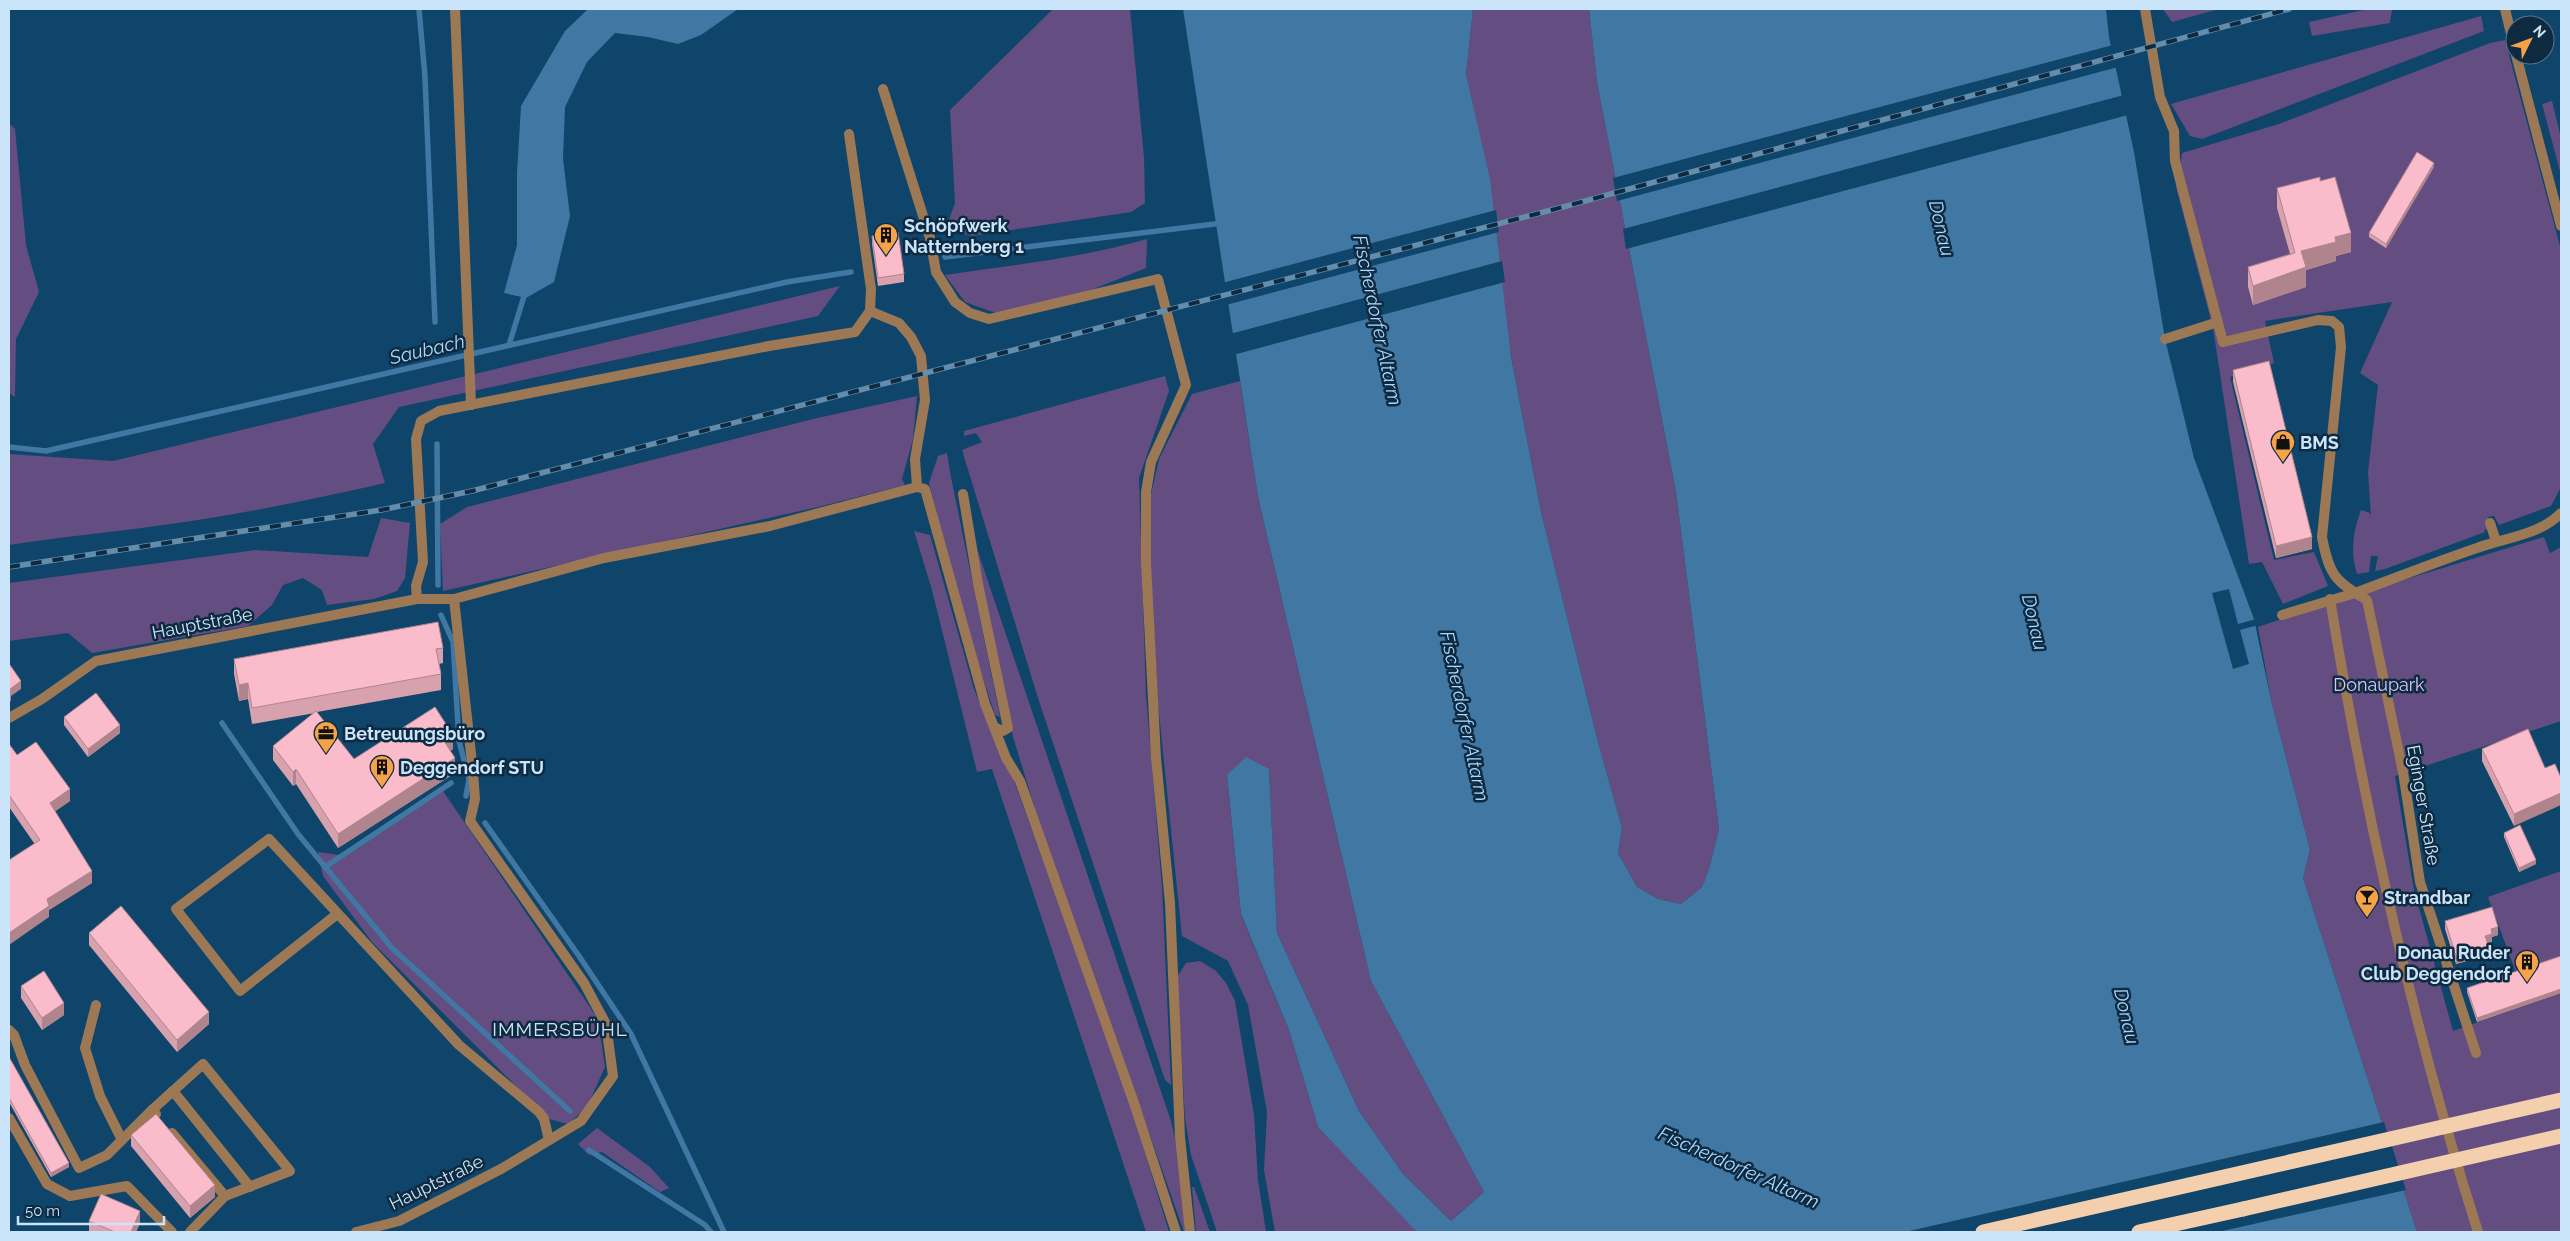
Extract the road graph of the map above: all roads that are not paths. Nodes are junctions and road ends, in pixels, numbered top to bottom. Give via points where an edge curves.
1 (455, 9) edge
2 (2145, 9) edge
3 (2519, 65) edge
4 (884, 89) dead end
5 (849, 134) dead end
6 (2561, 226) edge
7 (870, 311) junction
8 (2218, 322) junction
9 (2165, 338) dead end
10 (471, 405) junction
11 (916, 487) junction
12 (963, 494) dead end
13 (2561, 513) edge
14 (2490, 523) dead end
15 (2496, 541) junction
16 (2354, 593) junction
17 (417, 599) junction
18 (454, 599) junction
19 (2330, 599) junction
20 (2282, 615) dead end
21 (9, 718) edge
22 (994, 728) junction
23 (336, 915) junction
24 (96, 1005) dead end
25 (9, 1030) edge
26 (2476, 1053) dead end
27 (173, 1091) junction
28 (2561, 1100) edge
29 (152, 1110) junction
30 (9, 1118) edge
31 (2561, 1136) edge
32 (122, 1140) junction
33 (549, 1140) junction
34 (250, 1187) junction
35 (226, 1196) junction
36 (172, 1232) edge
37 (190, 1232) edge
38 (356, 1232) edge
39 (1176, 1232) edge
40 (1190, 1232) edge
41 (1982, 1232) edge
42 (2139, 1232) edge
43 (2478, 1232) edge

1 - 10 street
2 - 8 street via 2160,97 2174,130 2175,161
3 - 6 street
4 - 40 street via 930,238 936,272 955,302 970,313 989,319 1158,280 1186,385 1151,462 1146,492 1146,563 1156,758 1170,903 1180,1137
5 - 7 street via 871,288
7 - 10 street via 855,332
7 - 11 street via 899,323 921,356 925,400 915,459
8 - 9 street
8 - 16 street, Eginger Straße via 2223,342 2318,320 2332,321 2339,327 2341,347 2322,537 2335,579
10 - 17 street via 439,411 422,422 416,439 422,562 416,586
11 - 18 street, Hauptstraße via 770,526 604,558
11 - 22 street via 925,489
12 - 22 street via 1008,728 1003,731
13 - 15 street via 2548,524
14 - 15 street
15 - 16 street
16 - 19 street
16 - 26 street, Eginger Straße via 2367,600 2403,772 2420,882
17 - 18 street, Hauptstraße
17 - 21 street, Hauptstraße via 96,661
18 - 33 street, Hauptstraße via 475,799 470,821 584,982 606,1024 613,1076 581,1121
19 - 20 street
19 - 43 street via 2348,716 2386,897
22 - 39 street via 1020,781
23 - 23 street via 269,839 176,909 240,991
23 - 33 street via 459,1045 539,1112
24 - 32 street via 85,1048 100,1096
25 - 32 street via 79,1168 107,1155
27 - 29 street
27 - 34 street
27 - 34 street via 203,1064 290,1171
28 - 41 highway, bridge
29 - 32 street
29 - 35 street
30 - 36 street via 47,1184 70,1196 127,1186
31 - 42 highway, bridge
33 - 38 street, Hauptstraße via 501,1169 399,1221
34 - 35 street
35 - 37 street

